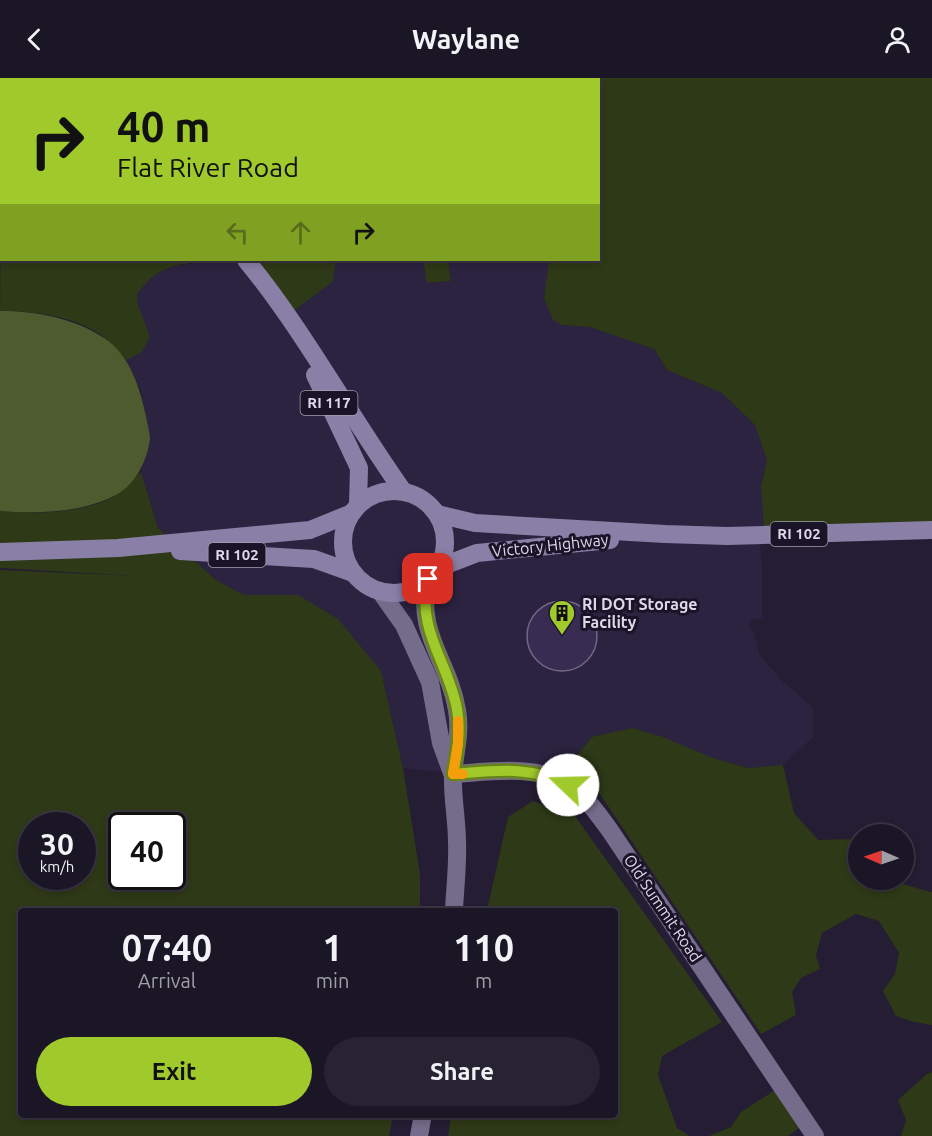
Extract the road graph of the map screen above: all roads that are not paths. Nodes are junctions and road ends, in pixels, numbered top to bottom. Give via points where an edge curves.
1 (247, 261) edge
2 (283, 306) junction
3 (403, 491) junction
4 (355, 509) junction
5 (437, 514) junction
6 (932, 530) edge
7 (665, 534) junction
8 (118, 548) junction
9 (0, 552) edge
10 (353, 573) junction
11 (433, 573) junction
12 (380, 591) junction
13 (453, 774) junction
14 (454, 908) edge
15 (422, 1118) edge
16 (419, 1136) edge
17 (815, 1136) edge

1 - 2 main road, RI 117
2 - 3 main road
2 - 4 main road, RI 117 via 359,468
3 - 4 main road via 379,492
3 - 5 main road via 422,499
4 - 8 main road, RI 102 via 310,530
4 - 10 main road via 345,527 343,543
5 - 7 main road, Victory Highway / RI 102 via 475,523
5 - 11 main road via 444,532 444,550
6 - 7 main road, Victory Highway / RI 102
7 - 11 main road, Victory Highway / RI 102 via 477,553
8 - 9 main road, RI 102
8 - 10 main road, RI 102 via 314,559
10 - 12 main road
11 - 12 main road via 414,589
11 - 13 main road via 424,596 425,614 457,710 458,743
12 - 13 main road via 404,626 430,682 441,743
13 - 14 main road via 458,843
13 - 17 main road, Old Summit Road via 535,773 559,780 579,793 611,832
15 - 16 main road

